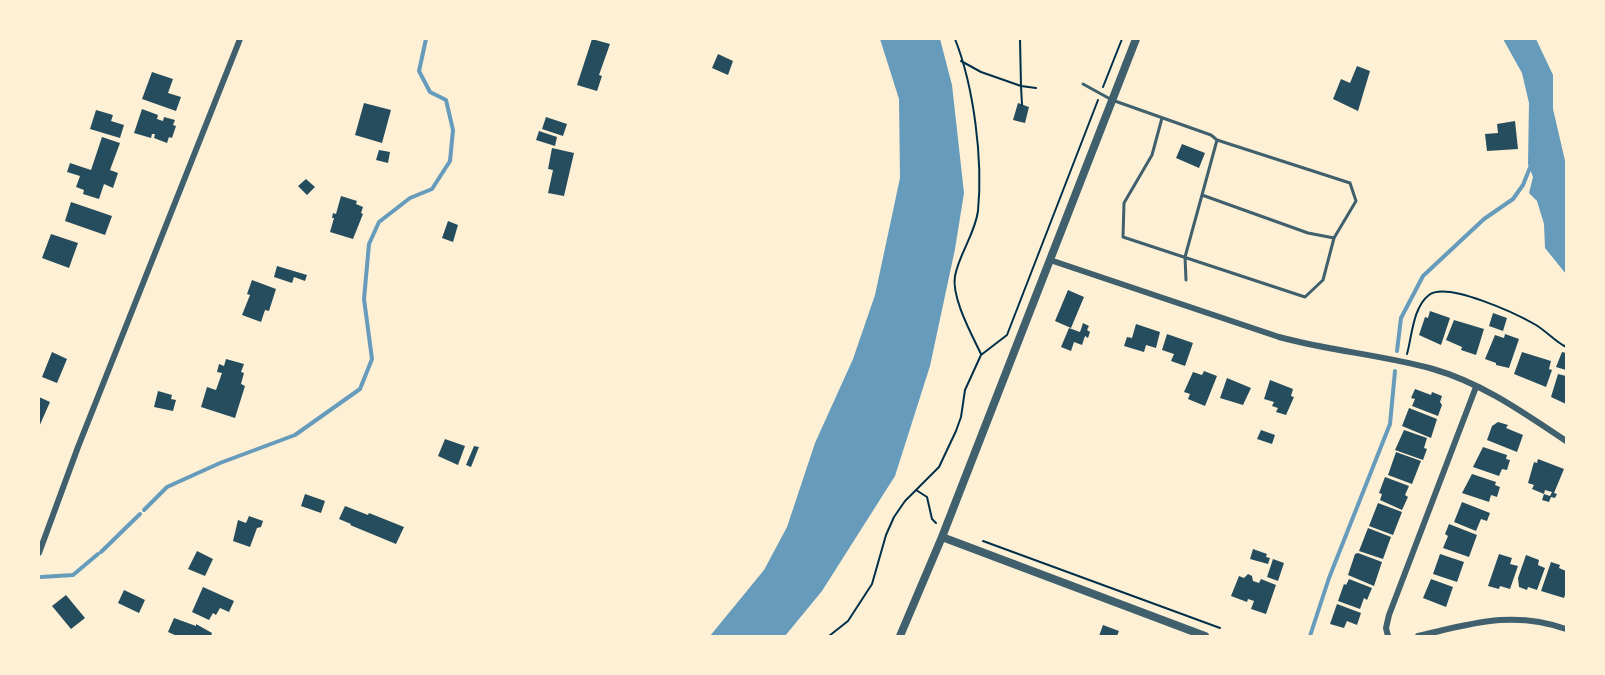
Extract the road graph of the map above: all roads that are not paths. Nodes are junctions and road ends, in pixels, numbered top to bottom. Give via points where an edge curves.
1 (240, 39) edge
2 (1136, 39) edge
3 (1083, 84) dead end
4 (1112, 100) junction
5 (1162, 118) junction
6 (1217, 140) junction
7 (1202, 195) junction
8 (1334, 238) junction
9 (1185, 257) junction
10 (1050, 260) junction
11 (1186, 280) dead end
12 (1476, 387) junction
13 (1566, 441) edge
14 (942, 537) junction
15 (39, 553) edge
16 (1566, 629) edge
17 (900, 636) edge
18 (1205, 636) edge
19 (1388, 636) edge
20 (1418, 636) edge

1 - 15 street
2 - 4 street
3 - 4 lane
4 - 5 lane
4 - 10 street
5 - 6 lane
5 - 9 lane via 1152,155 1124,203 1123,237
6 - 7 lane
6 - 8 lane via 1350,183 1356,201
7 - 8 lane via 1308,233
7 - 9 lane
8 - 9 lane via 1323,280 1305,297
9 - 11 lane
10 - 12 street via 1280,337 1434,369
10 - 14 street
12 - 13 street via 1512,405
12 - 19 street via 1389,615
14 - 17 street
14 - 18 street
16 - 20 street via 1546,622 1510,618

